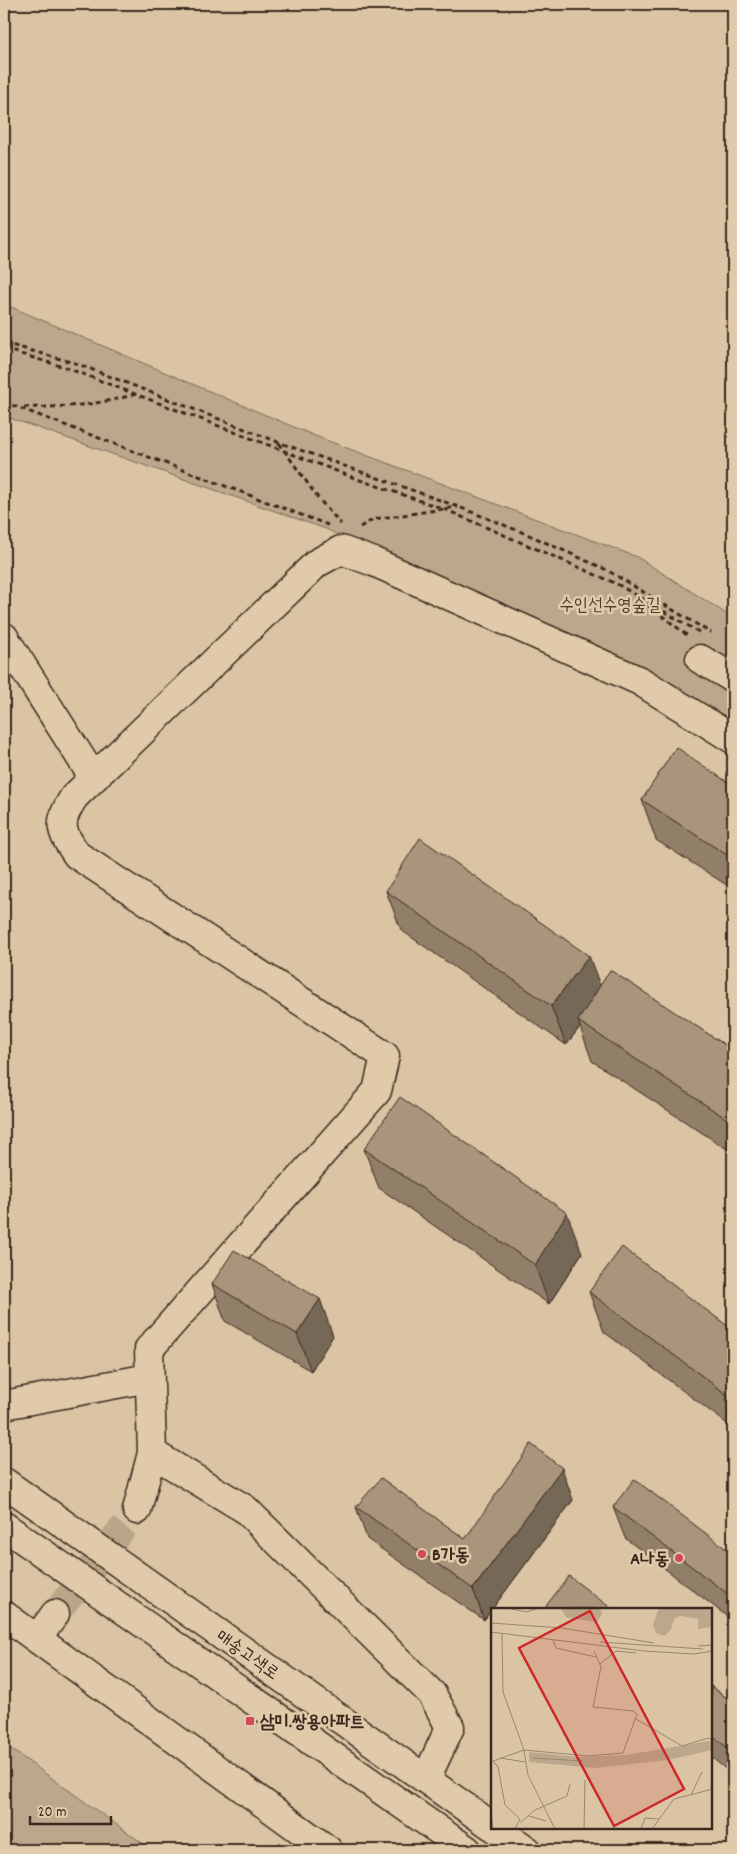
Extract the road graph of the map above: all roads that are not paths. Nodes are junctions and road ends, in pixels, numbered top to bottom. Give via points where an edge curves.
1 (4, 637) edge
2 (704, 648) road end
3 (733, 678) edge
4 (733, 739) edge
5 (93, 777) junction
6 (149, 1378) junction
7 (4, 1404) edge
8 (152, 1453) junction
9 (4, 1482) edge
10 (137, 1510) tunnel mouth
11 (4, 1526) edge
12 (55, 1614) tunnel mouth
13 (4, 1615) edge
14 (37, 1639) junction
15 (426, 1779) junction
16 (491, 1825) edge
17 (496, 1829) edge
18 (328, 1850) edge
19 (467, 1850) edge
20 (527, 1850) edge

1 - 5 street
2 - 3 street
4 - 5 street via 640,681 382,566 345,542 317,563
5 - 6 street via 64,813 62,834 77,855 385,1056 376,1091 149,1349
6 - 7 street
6 - 8 street
8 - 10 street
8 - 15 street via 245,1509 432,1694 450,1727
9 - 15 street, 매송고색로
11 - 19 street, 매송고색로
12 - 14 street
13 - 14 street
14 - 18 street
15 - 16 street, 매송고색로
17 - 20 street

